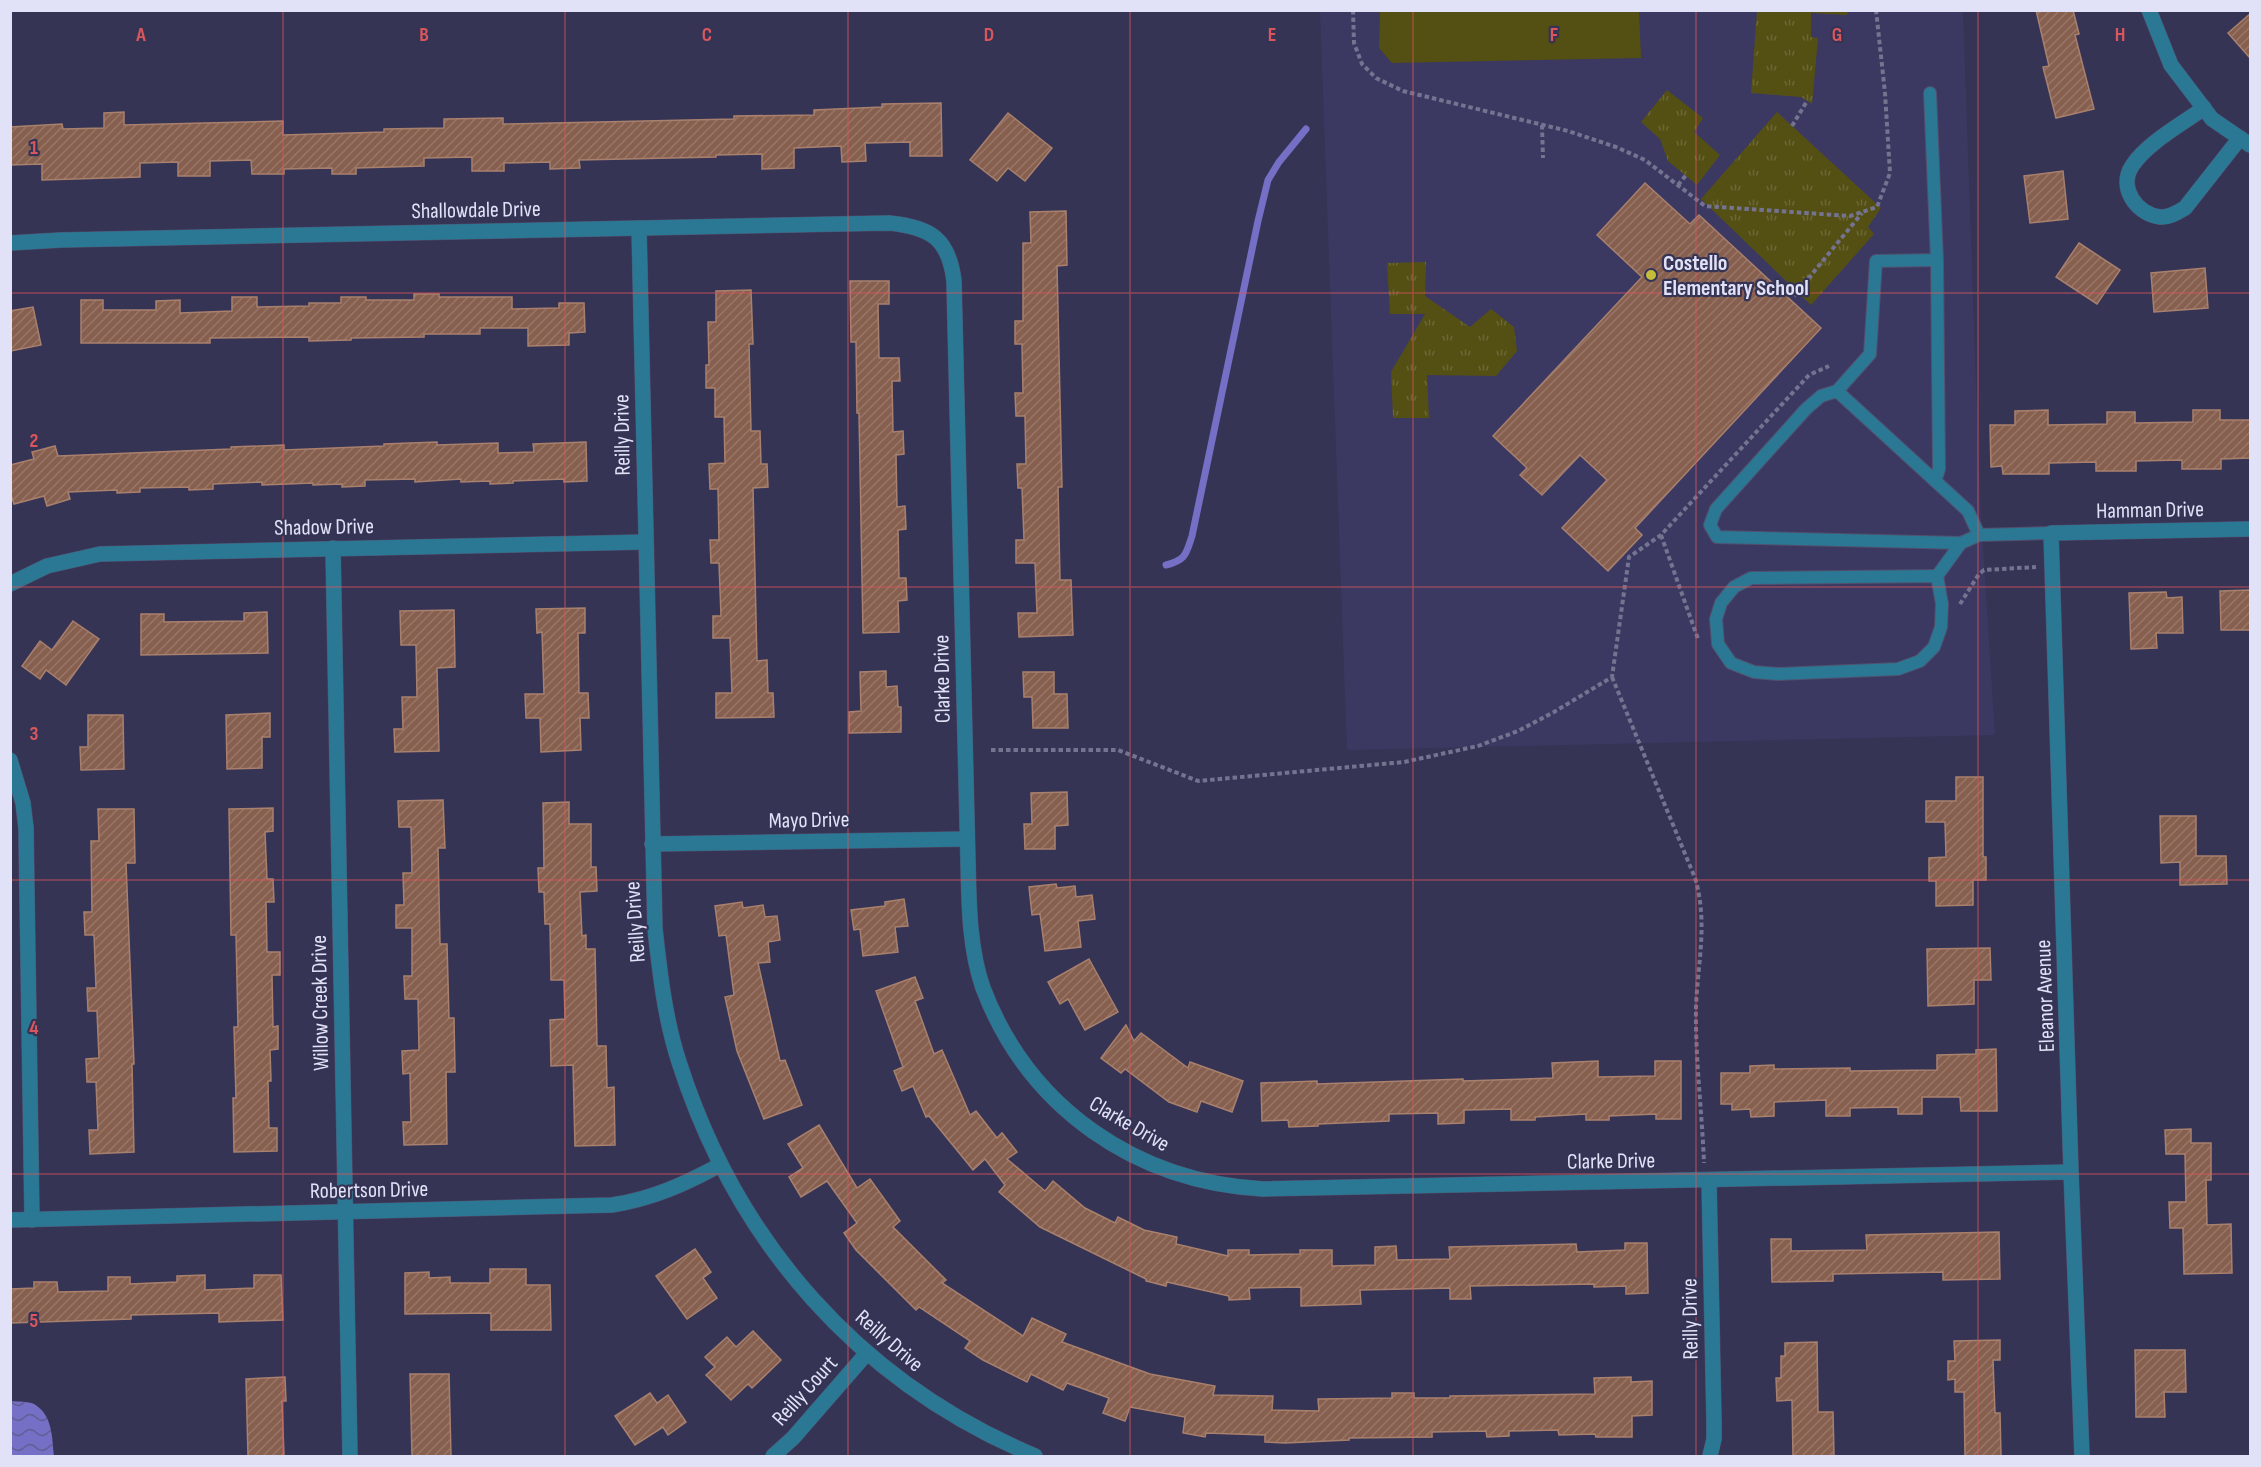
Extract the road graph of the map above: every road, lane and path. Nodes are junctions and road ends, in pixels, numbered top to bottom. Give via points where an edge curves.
1 (1353, 10) edge
2 (1876, 10) edge
3 (2150, 10) edge
4 (1929, 93) dead end
5 (1807, 100) dead end
6 (2204, 108) junction
7 (1542, 125) junction
8 (1792, 126) dead end
9 (2245, 141) edge
10 (1543, 158) dead end
11 (1686, 175) dead end
12 (1678, 185) junction
13 (1863, 211) junction
14 (639, 228) junction
15 (940, 240) joint
16 (10, 243) edge
17 (1937, 260) junction
18 (1794, 296) dead end
19 (1828, 366) dead end
20 (1837, 391) junction
21 (1935, 481) junction
22 (2250, 529) edge
23 (2051, 533) junction
24 (1661, 535) junction
25 (1979, 535) junction
26 (645, 542) junction
27 (1961, 543) junction
28 (333, 548) junction
29 (2034, 567) dead end
30 (1937, 576) junction
31 (10, 584) edge
32 (1959, 613) dead end
33 (1700, 642) dead end
34 (1612, 677) junction
35 (991, 750) dead end
36 (10, 760) edge
37 (967, 839) junction
38 (652, 844) junction
39 (720, 1165) junction
40 (2071, 1172) junction
41 (1707, 1173) junction
42 (346, 1212) junction
43 (10, 1220) edge
44 (32, 1220) junction
45 (867, 1353) junction
46 (350, 1456) edge
47 (773, 1456) edge
48 (1035, 1456) edge
49 (1710, 1456) edge
50 (2082, 1456) edge

1 - 7 path via 1354,43 1362,64 1376,78 1403,91
2 - 13 path via 1890,173 1877,207
3 - 6 street via 2171,65
4 - 17 lane
5 - 8 path
6 - 9 street via 2212,119
6 - 9 street via 2142,153 2131,168 2127,182 2130,198 2143,211 2160,217 2185,208
7 - 10 path
7 - 12 path via 1636,156
11 - 12 path
12 - 13 path via 1705,206 1850,216
13 - 18 path
14 - 15 street, Shallowdale Drive via 889,223 921,229
14 - 16 street, Shallowdale Drive
14 - 26 street, Reilly Drive
15 - 37 street, Clarke Drive via 948,254 954,281
17 - 20 lane via 1876,261 1870,354
17 - 21 lane via 1939,469
19 - 24 path via 1809,375
20 - 21 lane
20 - 27 lane via 1821,396 1806,409 1716,509 1710,525 1717,537
21 - 25 lane via 1968,511
22 - 23 street, Hamman Drive
23 - 25 lane
23 - 40 street, Eleanor Avenue
24 - 33 path
24 - 34 path via 1629,557
25 - 27 lane
26 - 28 street, Shadow Drive
26 - 38 street, Reilly Drive
27 - 30 lane
28 - 31 street, Shadow Drive via 100,554 47,566
28 - 42 street, Willow Creek Drive
29 - 32 path via 1984,570 1960,602
30 - 30 lane via 1751,578 1734,587 1721,603 1716,619 1718,644 1731,663 1754,672 1898,669 1920,661 1934,647 1941,627 1942,604
34 - 35 path via 1518,731 1478,746 1404,762 1198,781 1118,750
34 - 41 path via 1701,899 1696,1007
36 - 44 street via 26,828
37 - 38 street, Mayo Drive
37 - 41 street, Clarke Drive via 970,919 977,967 999,1023 1041,1085 1067,1111 1143,1162 1203,1182 1263,1189
38 - 39 street, Reilly Drive via 655,929 668,1020 678,1061
39 - 42 street, Robertson Drive via 676,1188 612,1205
39 - 45 street, Reilly Drive via 788,1272
40 - 41 street, Clarke Drive
40 - 50 street, Eleanor Avenue
41 - 49 street, Reilly Drive via 1714,1422
42 - 44 street, Robertson Drive
42 - 46 street, Willow Creek Drive
43 - 44 street, Robertson Drive
45 - 47 street, Reilly Court
45 - 48 street, Reilly Drive via 948,1412

